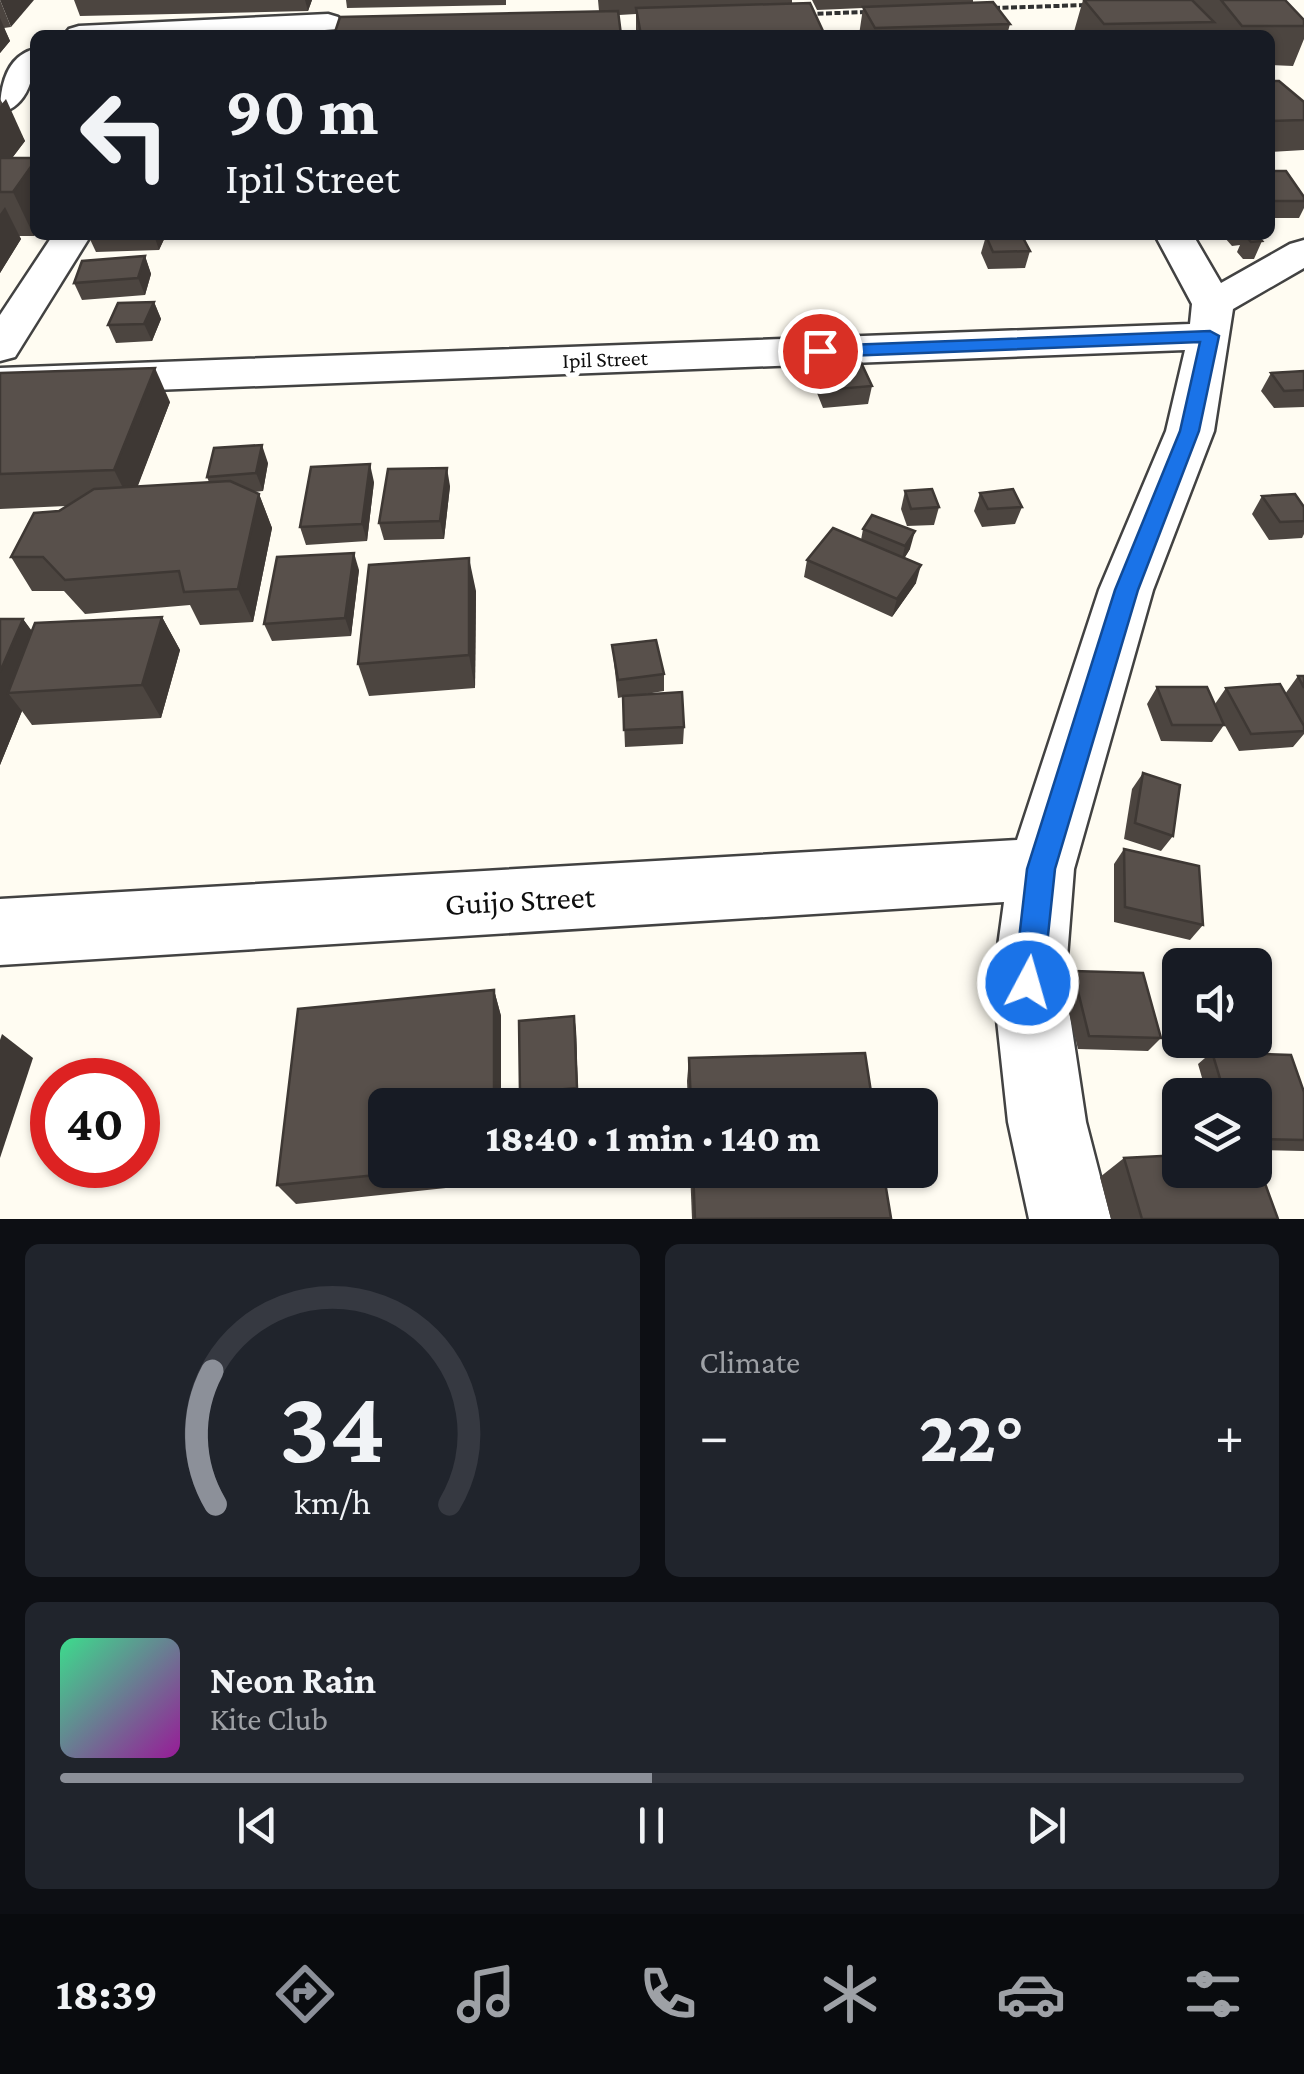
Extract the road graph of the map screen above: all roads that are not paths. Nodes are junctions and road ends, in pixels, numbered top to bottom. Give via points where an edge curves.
1 (330, 19) edge
2 (157, 30) edge
3 (30, 64) edge
4 (0, 103) edge
5 (30, 114) edge
6 (0, 115) edge
7 (69, 240) edge
8 (1176, 240) edge
9 (1304, 252) edge
10 (1212, 320) junction
11 (0, 348) edge
12 (0, 382) edge
13 (1041, 869) junction
14 (0, 932) edge
15 (1070, 1219) edge

1 - 2 street
3 - 4 street
5 - 6 street
7 - 11 street
8 - 10 street
9 - 10 street
10 - 12 street, Ipil Street
10 - 13 street via 1190,431 1126,590
13 - 14 street, Guijo Street
13 - 15 street via 1028,983 1047,1122

